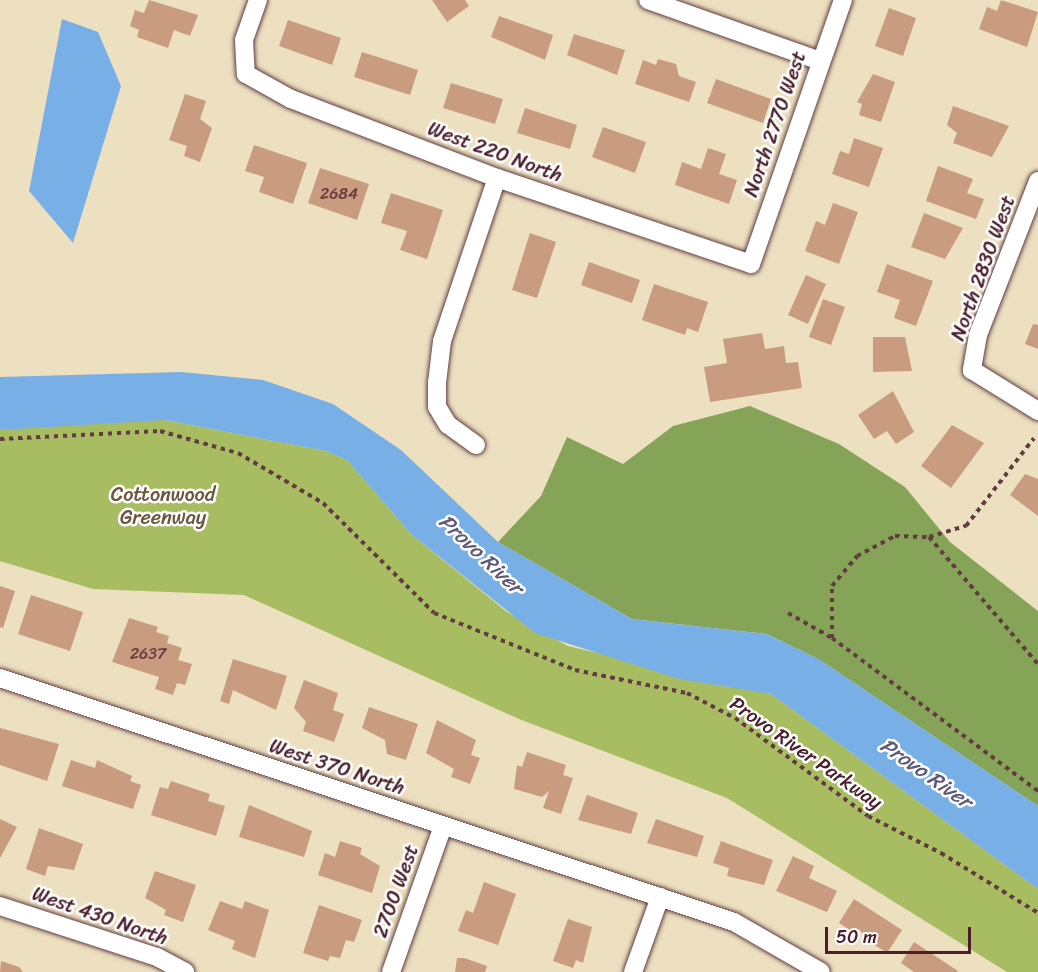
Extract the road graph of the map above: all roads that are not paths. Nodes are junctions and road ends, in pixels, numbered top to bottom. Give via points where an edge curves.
1 (258, 0) edge
2 (648, 0) edge
3 (843, 0) edge
4 (820, 61) junction
5 (497, 178) junction
6 (1038, 181) edge
7 (751, 264) joint
8 (1038, 411) edge
9 (476, 445) dead end
10 (0, 678) edge
11 (443, 826) junction
12 (660, 897) junction
13 (0, 906) edge
14 (185, 972) edge
15 (391, 972) edge
16 (633, 972) edge
17 (821, 972) edge

1 - 5 street, West 220 North via 243,58 246,74 291,99
2 - 4 street
3 - 4 street, North 2770 West
4 - 7 street, North 2770 West
5 - 7 street, West 220 North
5 - 9 street via 442,341 437,407 448,425
6 - 8 street, North 2830 West via 978,335 972,370
10 - 11 street, West 370 North
11 - 12 street, West 370 North
11 - 15 street, 2700 West
12 - 16 street
12 - 17 street, West 370 North via 734,922
13 - 14 street, West 430 North via 157,957

